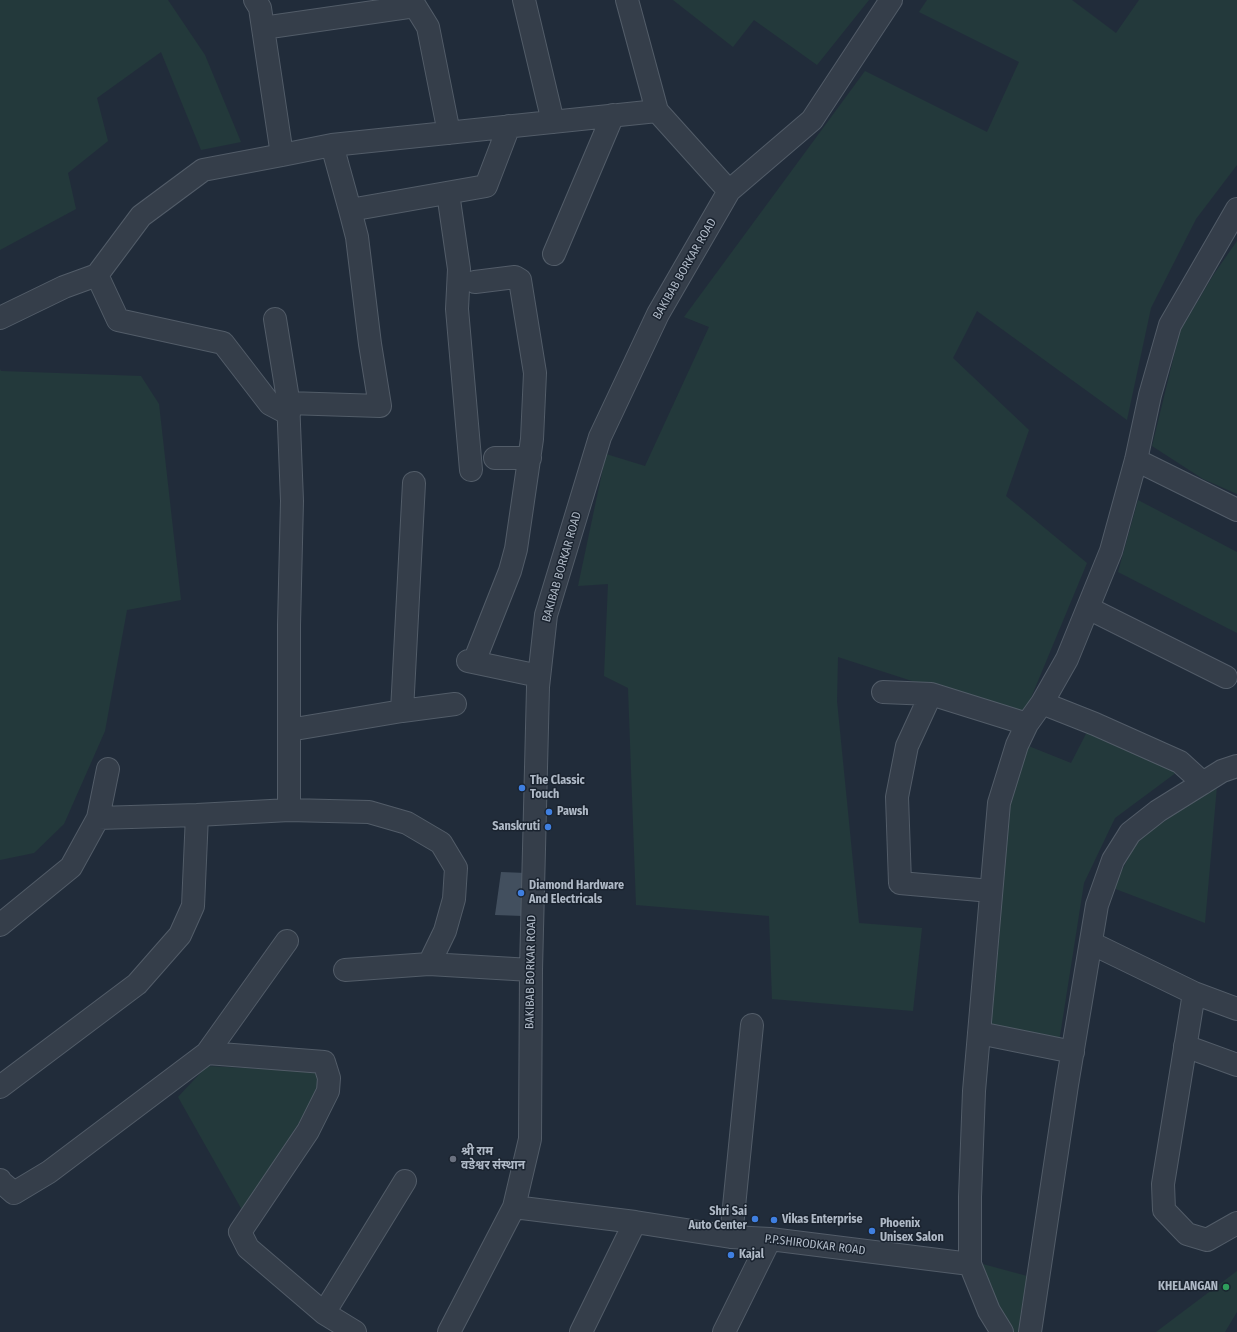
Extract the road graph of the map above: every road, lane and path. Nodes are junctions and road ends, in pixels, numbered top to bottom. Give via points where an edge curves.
1 (255, 0) edge
2 (524, 0) edge
3 (627, 0) edge
4 (891, 0) edge
5 (263, 28) junction
6 (657, 111) junction
7 (613, 115) junction
8 (553, 122) junction
9 (509, 126) junction
10 (449, 133) junction
11 (332, 145) junction
12 (282, 155) junction
13 (729, 191) junction
14 (448, 193) junction
15 (1237, 209) edge
16 (350, 210) junction
17 (554, 254) dead end
18 (97, 276) junction
19 (475, 282) dead end
20 (0, 318) edge
21 (275, 319) dead end
22 (289, 409) junction
23 (495, 458) dead end
24 (530, 458) junction
25 (1136, 460) junction
26 (470, 470) dead end
27 (414, 483) dead end
28 (1237, 510) edge
29 (1088, 608) junction
30 (539, 676) junction
31 (1226, 677) dead end
32 (883, 692) dead end
33 (931, 694) junction
34 (1042, 703) junction
35 (455, 704) dead end
36 (402, 711) junction
37 (1027, 724) junction
38 (289, 730) junction
39 (1237, 766) edge
40 (108, 769) dead end
41 (1203, 783) junction
42 (289, 810) junction
43 (196, 816) junction
44 (98, 818) junction
45 (991, 891) junction
46 (0, 926) edge
47 (288, 941) dead end
48 (1091, 943) junction
49 (429, 964) junction
50 (345, 970) dead end
51 (531, 970) junction
52 (1194, 993) junction
53 (1237, 1009) edge
54 (752, 1025) dead end
55 (979, 1033) junction
56 (1185, 1046) junction
57 (1073, 1052) junction
58 (207, 1053) junction
59 (1237, 1065) edge
60 (0, 1087) edge
61 (0, 1180) edge
62 (405, 1181) dead end
63 (514, 1207) junction
64 (635, 1222) junction
65 (1237, 1223) edge
66 (731, 1237) junction
67 (770, 1239) junction
68 (970, 1264) junction
69 (324, 1313) junction
70 (355, 1332) edge
71 (449, 1332) edge
72 (581, 1332) edge
73 (724, 1332) edge
74 (1002, 1332) edge
75 (1030, 1332) edge

1 - 5 street via 260,8
2 - 8 street
3 - 6 street
4 - 13 street, BAKIBAB BORKAR ROAD via 812,120
5 - 10 street via 415,6 428,27
5 - 12 street
6 - 7 street
6 - 13 street
7 - 8 street
7 - 17 street
8 - 9 street
9 - 10 street
9 - 14 street via 486,186
10 - 11 street
11 - 12 street
11 - 16 street
12 - 18 street via 202,170 141,216
13 - 30 street, BAKIBAB BORKAR ROAD via 658,314 600,438 546,615
14 - 16 street
14 - 26 street via 459,269 457,309
15 - 25 street via 1170,325 1150,395
16 - 22 street via 357,237 380,406
18 - 20 street via 64,287
18 - 22 street via 118,320 223,343 270,404
19 - 24 street via 515,277 520,280 535,373
21 - 22 street
22 - 38 street via 292,500
23 - 24 street
24 - 30 street via 512,564 471,662
25 - 28 street
25 - 29 street via 1111,551
27 - 36 street
29 - 31 street
29 - 34 street via 1067,659
30 - 51 street, BAKIBAB BORKAR ROAD
32 - 33 street
33 - 37 street
33 - 45 street via 907,746 896,797 900,883
34 - 37 street
34 - 41 street via 1180,762
35 - 36 street
36 - 38 street
37 - 45 street via 1017,745 999,803
38 - 42 street
39 - 41 street via 1222,771
40 - 44 street
41 - 48 street via 1158,811 1130,833 1113,860 1097,905
42 - 43 street
42 - 49 street via 368,812 407,822 441,843 456,868 454,899 445,931
43 - 44 street
43 - 60 street via 193,906 180,935 137,984
44 - 46 street via 71,867
45 - 55 street
47 - 58 street
48 - 52 street
48 - 57 street
49 - 50 street
49 - 51 street
51 - 63 street, BAKIBAB BORKAR ROAD via 530,1139
52 - 53 street
52 - 56 street
54 - 66 street
55 - 57 street
55 - 68 street via 970,1197
56 - 59 street
56 - 65 street via 1163,1184 1164,1210 1187,1234 1207,1240
57 - 75 street
58 - 61 street via 48,1172 14,1193
58 - 69 street via 324,1062 329,1078 328,1091 308,1131 240,1232 248,1248
62 - 69 street
63 - 64 street, P.P.SHIRODKAR ROAD
63 - 71 street, BAKIBAB BORKAR ROAD
64 - 66 street, P.P.SHIRODKAR ROAD
64 - 72 street
66 - 67 street, P.P.SHIRODKAR ROAD
67 - 68 street, P.P.SHIRODKAR ROAD
67 - 73 street
68 - 74 street via 989,1311
69 - 70 street

